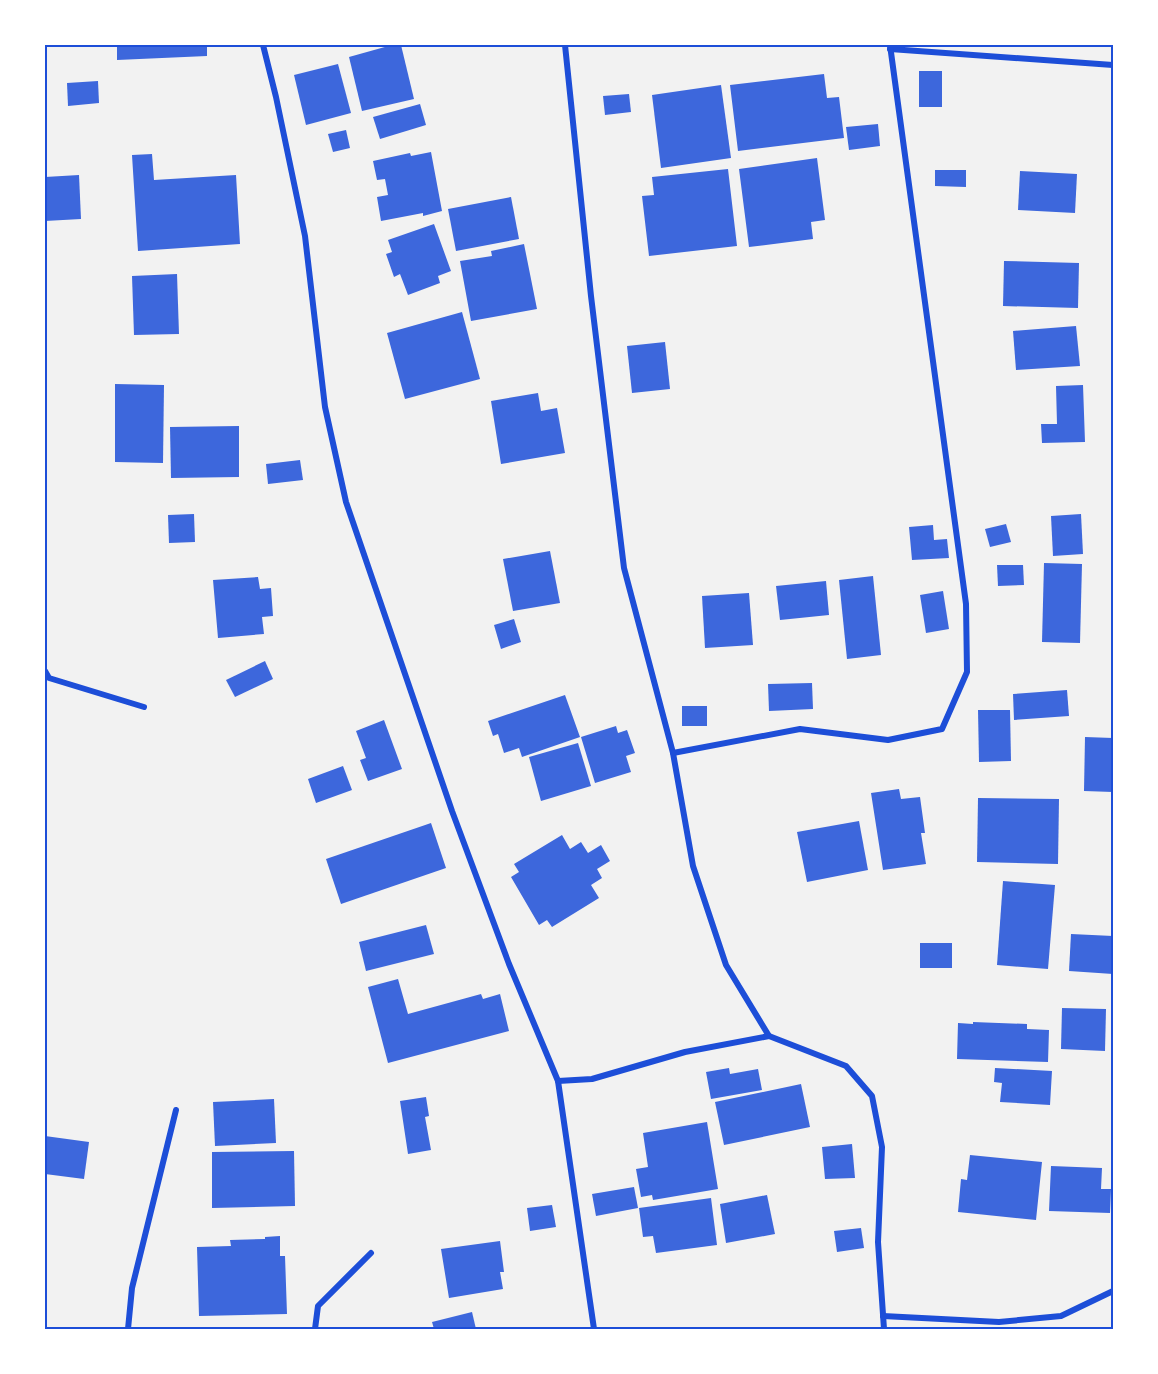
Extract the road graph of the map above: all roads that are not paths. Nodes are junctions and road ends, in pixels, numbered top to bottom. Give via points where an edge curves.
1 (263, 45) edge
2 (565, 45) edge
3 (890, 47) edge
4 (1113, 65) edge
5 (45, 671) edge
6 (144, 706) dead end
7 (673, 753) junction
8 (769, 1036) junction
9 (558, 1081) junction
10 (176, 1110) dead end
11 (371, 1253) dead end
12 (1113, 1292) edge
13 (883, 1316) junction
14 (128, 1329) edge
15 (315, 1329) edge
16 (594, 1329) edge
17 (884, 1329) edge

1 - 9 street via 305,236 325,407 346,502 452,811
2 - 7 street via 624,568
3 - 4 street
3 - 7 street via 966,604 967,672 942,729 888,740 800,729
5 - 6 street via 49,678
7 - 8 street via 693,866 722,954
8 - 9 street via 592,1078
8 - 13 street via 846,1066 873,1096 882,1147 878,1242
9 - 16 street
10 - 14 street via 132,1288
11 - 15 street via 318,1306
12 - 13 street via 1061,1316 999,1322
13 - 17 street

